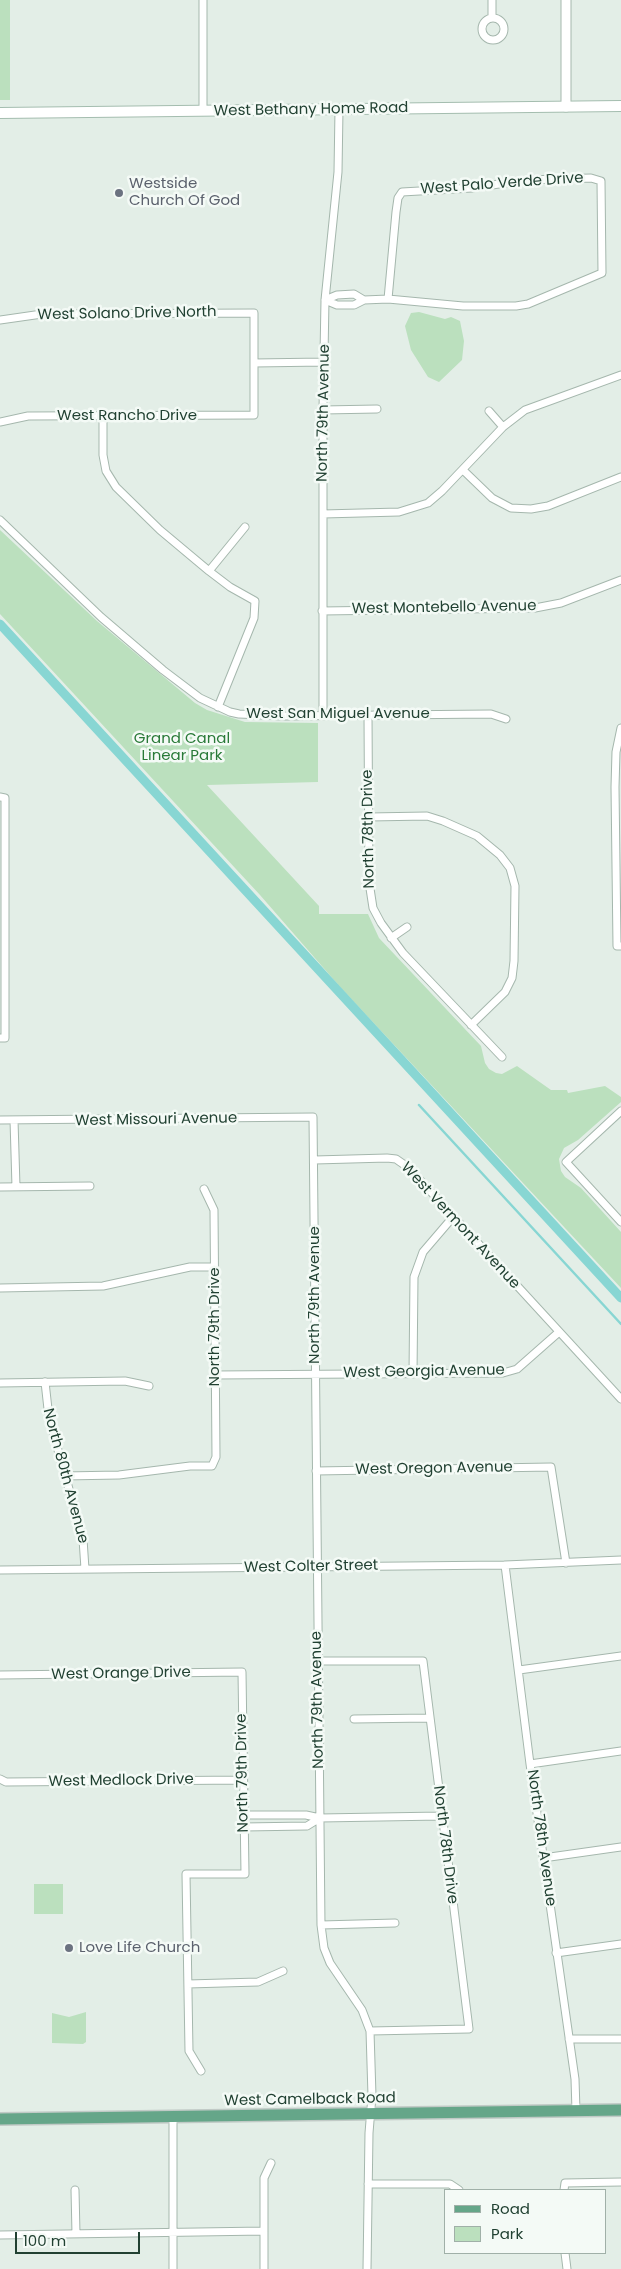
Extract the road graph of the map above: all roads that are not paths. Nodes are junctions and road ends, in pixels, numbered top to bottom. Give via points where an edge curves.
1 (203, 0) edge
2 (492, 0) edge
3 (566, 0) edge
4 (492, 18) dead end
5 (621, 106) edge
6 (566, 107) junction
7 (339, 110) junction
8 (203, 111) junction
9 (0, 112) edge
10 (325, 300) junction
11 (388, 300) junction
12 (0, 320) edge
13 (324, 362) junction
14 (254, 363) junction
15 (621, 375) edge
16 (377, 409) dead end
17 (323, 410) junction
18 (489, 411) dead end
19 (103, 416) junction
20 (0, 422) edge
21 (502, 427) junction
22 (464, 470) junction
23 (621, 477) edge
24 (323, 514) junction
25 (0, 520) edge
26 (246, 527) dead end
27 (209, 571) junction
28 (621, 580) edge
29 (322, 611) junction
30 (218, 707) junction
31 (368, 715) junction
32 (323, 716) junction
33 (506, 719) dead end
34 (621, 728) edge
35 (3, 797) edge
36 (368, 818) junction
37 (618, 848) edge
38 (2, 918) edge
39 (407, 927) dead end
40 (391, 938) junction
41 (619, 946) edge
42 (471, 1025) junction
43 (2, 1038) edge
44 (502, 1057) dead end
45 (621, 1111) edge
46 (313, 1117) joint
47 (0, 1120) edge
48 (14, 1120) junction
49 (315, 1160) junction
50 (90, 1186) dead end
51 (16, 1187) junction
52 (0, 1188) edge
53 (204, 1189) dead end
54 (453, 1217) junction
55 (621, 1222) edge
56 (214, 1267) junction
57 (0, 1288) edge
58 (558, 1332) junction
59 (316, 1374) junction
60 (413, 1374) junction
61 (215, 1376) junction
62 (44, 1382) junction
63 (0, 1383) edge
64 (149, 1386) dead end
65 (621, 1400) edge
66 (316, 1471) junction
67 (64, 1476) junction
68 (621, 1560) edge
69 (566, 1563) junction
70 (505, 1565) junction
71 (316, 1567) junction
72 (85, 1569) junction
73 (0, 1570) edge
74 (621, 1656) edge
75 (318, 1661) junction
76 (519, 1670) junction
77 (242, 1672) joint
78 (0, 1675) edge
79 (429, 1718) junction
80 (354, 1719) dead end
81 (621, 1752) edge
82 (530, 1764) junction
83 (0, 1779) edge
84 (243, 1780) junction
85 (244, 1815) junction
86 (442, 1816) junction
87 (320, 1818) junction
88 (244, 1827) junction
89 (621, 1848) edge
90 (544, 1858) junction
91 (394, 1923) dead end
92 (321, 1925) junction
93 (621, 1944) edge
94 (556, 1953) junction
95 (283, 1970) dead end
96 (188, 1984) junction
97 (370, 2031) junction
98 (569, 2039) junction
99 (621, 2039) edge
100 (201, 2071) dead end
101 (621, 2110) edge
102 (576, 2111) junction
103 (371, 2114) junction
104 (173, 2116) junction
105 (0, 2119) edge
106 (271, 2163) dead end
107 (621, 2182) edge
108 (368, 2184) junction
109 (565, 2186) edge
110 (458, 2189) edge
111 (75, 2190) dead end
112 (264, 2231) junction
113 (174, 2232) junction
114 (76, 2234) junction
115 (0, 2235) edge
116 (566, 2254) edge
117 (174, 2269) edge
118 (264, 2269) edge
119 (367, 2269) edge
120 (567, 2269) edge

1 - 8 street
2 - 4 street
3 - 6 street
5 - 6 main road, West Bethany Home Road
6 - 7 main road, West Bethany Home Road
7 - 8 main road, West Bethany Home Road
7 - 10 street, North 79th Avenue via 339,165
8 - 9 main road, West Bethany Home Road
10 - 11 street via 354,294 364,300
10 - 13 street, North 79th Avenue
11 - 11 street, West Palo Verde Drive via 396,212 402,192 543,179 592,178 601,181 602,273 516,306
12 - 14 street, West Solano Drive North via 42,314 254,313
13 - 14 street
13 - 17 street, North 79th Avenue
14 - 19 street, West Rancho Drive via 254,415
15 - 21 street via 525,410
16 - 17 street
17 - 24 street, North 79th Avenue
18 - 21 street
19 - 20 street, West Rancho Drive via 28,416
19 - 27 street via 106,471 116,487
21 - 22 street
22 - 23 street via 492,498 510,508 531,509 548,506
22 - 24 street via 428,503 413,508 399,512
24 - 29 street, North 79th Avenue
25 - 30 street, West San Miguel Avenue via 163,670 200,698
26 - 27 street
27 - 30 street via 255,601 254,618
28 - 29 street, West Montebello Avenue via 561,603 535,608
29 - 32 street, North 79th Avenue
30 - 32 street, West San Miguel Avenue via 239,714
31 - 32 street, West San Miguel Avenue
31 - 33 street, West San Miguel Avenue via 491,714
31 - 36 street, North 78th Drive
34 - 37 street via 616,760
35 - 38 street
36 - 40 street, North 78th Drive via 370,895 373,908
36 - 42 street via 428,816 443,820 477,836 510,868 515,886 512,978 505,992
37 - 41 street
38 - 43 street
39 - 40 street
40 - 42 street, North 78th Drive
42 - 44 street, North 78th Drive
45 - 55 street via 566,1162
46 - 48 street, West Missouri Avenue
46 - 49 street, North 79th Avenue
47 - 48 street, West Missouri Avenue
48 - 51 street
49 - 54 street, West Vermont Avenue via 396,1159 409,1168
49 - 59 street, North 79th Avenue
50 - 51 street
51 - 52 street
53 - 56 street, North 79th Drive via 214,1210
54 - 58 street, West Vermont Avenue
54 - 60 street via 423,1252 414,1277
56 - 57 street via 190,1267 103,1286
56 - 61 street, North 79th Drive
58 - 60 street, West Georgia Avenue via 511,1371
58 - 65 street, West Vermont Avenue
59 - 60 street, West Georgia Avenue
59 - 61 street, West Georgia Avenue
59 - 66 street, North 79th Avenue
61 - 67 street, North 79th Drive via 216,1457 212,1466 119,1475
62 - 63 street
62 - 64 street via 126,1381
62 - 67 street, North 80th Avenue
66 - 69 street, West Oregon Avenue via 551,1467
66 - 71 street, North 79th Avenue
67 - 72 street, North 80th Avenue via 83,1539
68 - 69 street, West Colter Street
69 - 70 street, West Colter Street
70 - 71 street, West Colter Street
70 - 76 street, North 78th Avenue
71 - 72 street, West Colter Street
71 - 75 street, North 79th Avenue
72 - 73 street, West Colter Street
74 - 76 street
75 - 79 street, North 78th Drive via 423,1661
75 - 87 street, North 79th Avenue
76 - 82 street, North 78th Avenue
77 - 78 street, West Orange Drive
77 - 84 street, North 79th Drive
79 - 80 street
79 - 86 street, North 78th Drive
81 - 82 street
82 - 90 street, North 78th Avenue
83 - 84 street, West Medlock Drive via 6,1782
84 - 85 street, North 79th Drive
85 - 87 street
85 - 88 street, North 79th Drive
86 - 87 street
86 - 97 street, North 78th Drive via 469,2029
87 - 88 street via 307,1826
87 - 92 street, North 79th Avenue
88 - 96 street, North 79th Drive via 245,1874 186,1874
89 - 90 street
90 - 94 street, North 78th Avenue
91 - 92 street
92 - 97 street, North 79th Avenue via 330,1963 362,2010
93 - 94 street
94 - 98 street, North 78th Avenue
95 - 96 street via 258,1982
96 - 100 street via 189,2052
97 - 103 street, North 79th Avenue
98 - 99 street
98 - 102 street, North 78th Avenue via 576,2079
101 - 102 main road, West Camelback Road
102 - 103 main road, West Camelback Road
103 - 104 main road, West Camelback Road
103 - 108 street, North 79th Avenue
104 - 105 main road, West Camelback Road
104 - 113 street
106 - 112 street via 264,2178
107 - 109 street
108 - 110 street via 450,2184
108 - 119 street, North 79th Avenue
111 - 114 street
112 - 113 street
112 - 118 street
113 - 114 street
113 - 117 street
114 - 115 street
116 - 120 street

